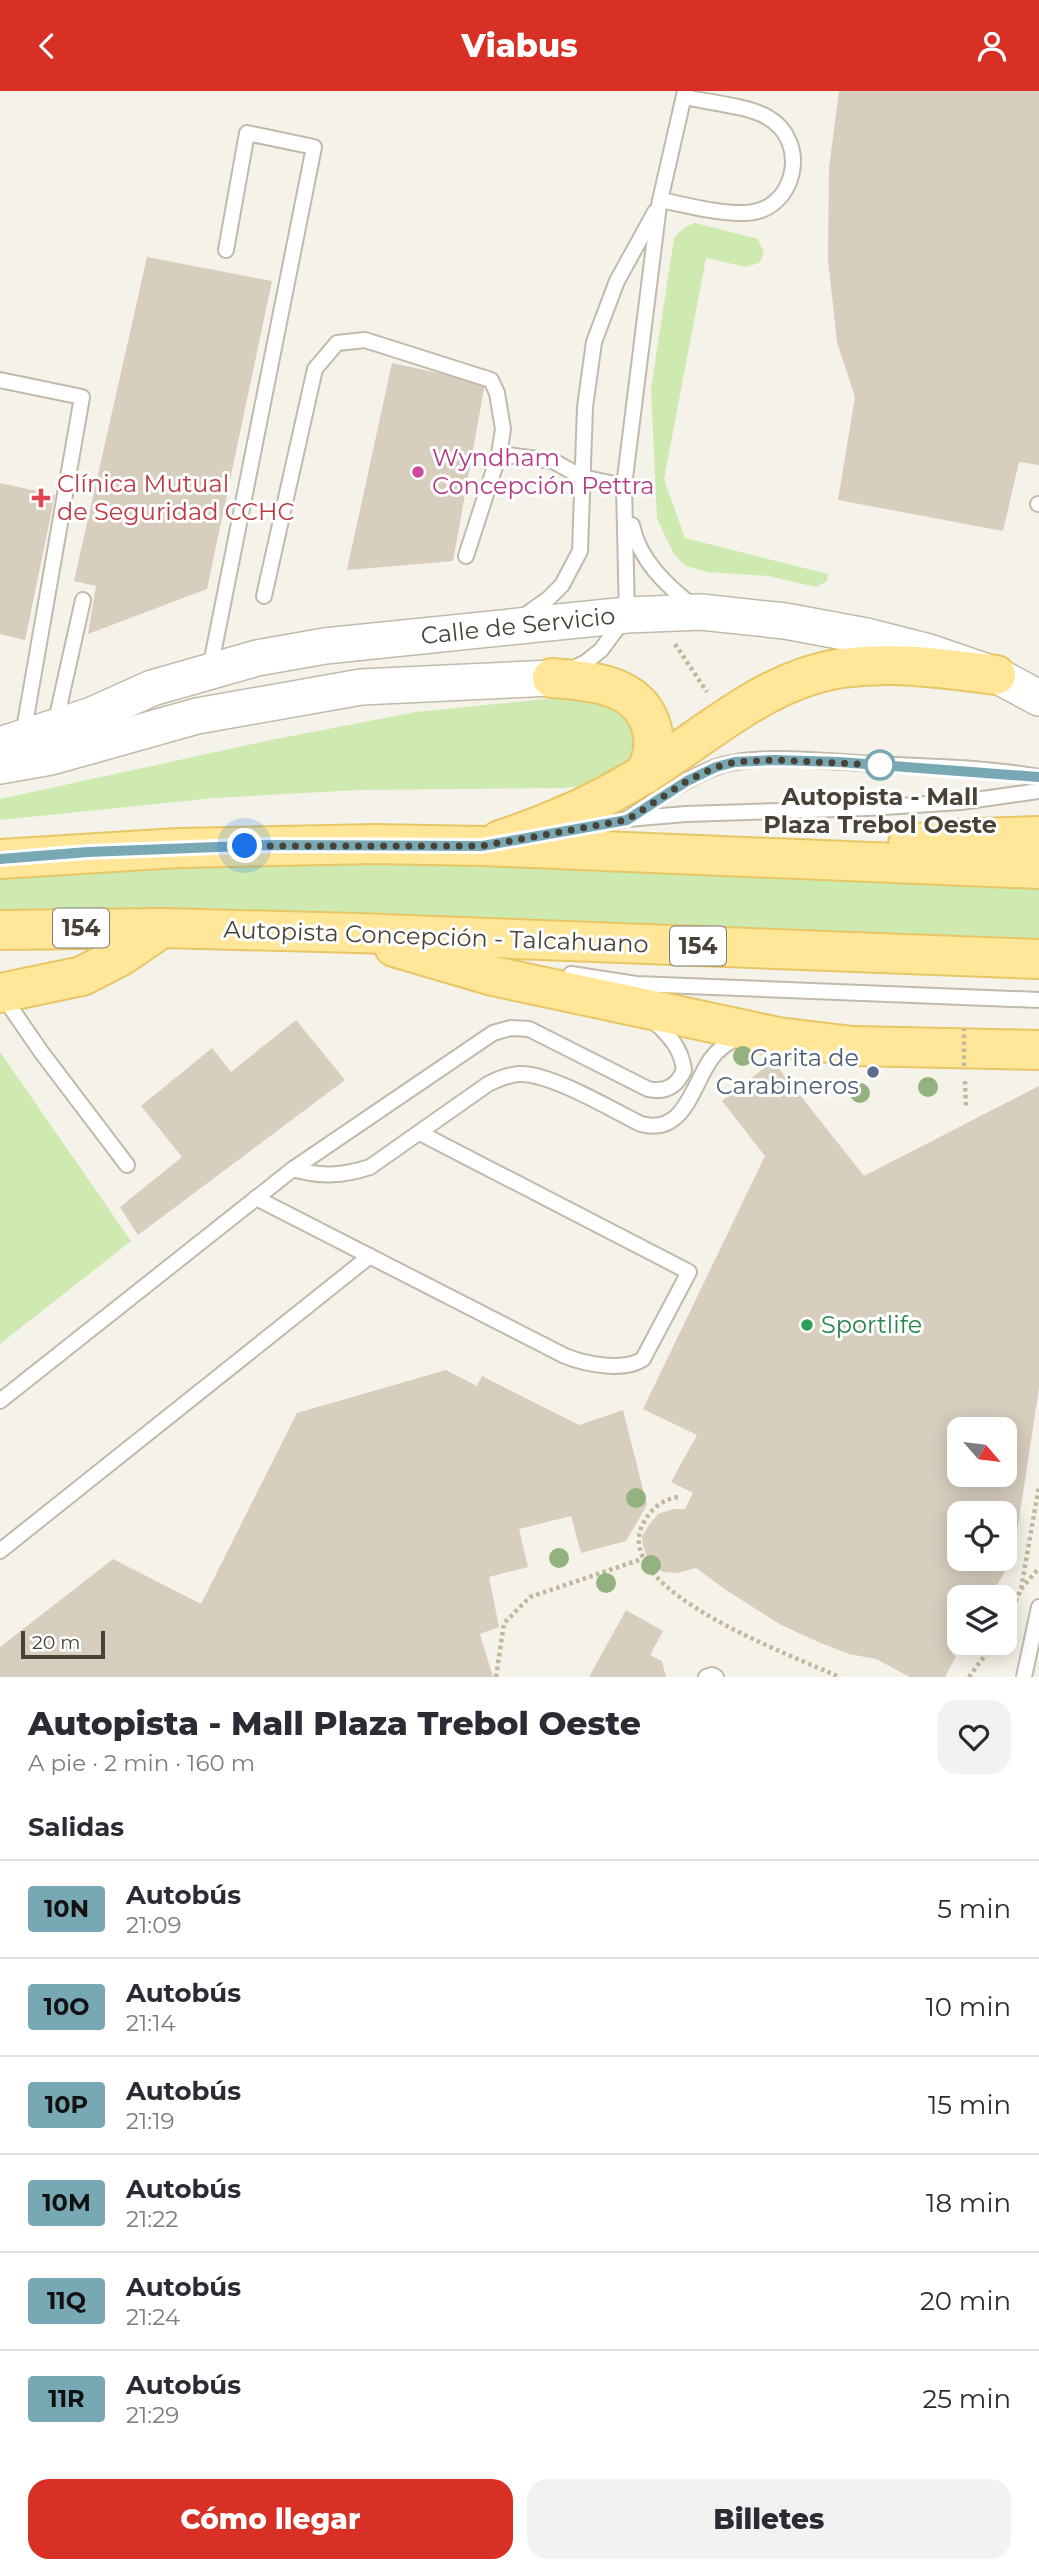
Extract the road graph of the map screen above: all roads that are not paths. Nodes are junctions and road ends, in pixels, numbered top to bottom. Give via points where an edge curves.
1 (685, 94) edge
2 (660, 202) junction
3 (226, 250) dead end
4 (0, 380) edge
5 (499, 454) junction
6 (582, 477) junction
7 (624, 486) junction
8 (466, 556) dead end
9 (264, 596) dead end
10 (83, 600) dead end
11 (701, 612) junction
12 (641, 615) junction
13 (491, 629) junction
14 (209, 671) junction
15 (996, 675) junction
16 (552, 678) junction
17 (1039, 698) edge
18 (32, 743) edge
19 (0, 766) edge
20 (643, 775) junction
21 (1039, 777) edge
22 (1039, 792) edge
23 (627, 820) junction
24 (1039, 836) edge
25 (482, 846) junction
26 (0, 859) edge
27 (811, 860) junction
28 (1039, 869) edge
29 (162, 928) junction
30 (0, 930) edge
31 (357, 933) junction
32 (1039, 959) edge
33 (508, 964) dead end
34 (559, 972) dead end
35 (1, 993) edge
36 (1039, 1000) edge
37 (638, 1007) junction
38 (751, 1032) junction
39 (1039, 1050) edge
40 (420, 1133) junction
41 (127, 1165) dead end
42 (293, 1169) junction
43 (256, 1198) junction
44 (370, 1256) junction
45 (0, 1401) edge
46 (0, 1551) edge
47 (1039, 1607) edge
48 (706, 1677) edge
49 (716, 1677) edge
50 (1024, 1677) edge

1 - 2 lane
1 - 2 lane via 766,115 789,139 793,171 778,200 746,213
2 - 6 lane via 617,281 594,342
2 - 7 lane
3 - 14 lane via 247,133 314,147
4 - 18 lane via 82,397
5 - 6 lane via 553,461
5 - 8 lane
5 - 9 lane via 503,429 498,393 491,380 365,340 337,343 314,369
6 - 7 lane
6 - 13 lane via 580,551 572,568 555,592 531,612
7 - 11 lane via 636,543 668,587
7 - 12 lane
10 - 18 lane
11 - 12 street, Calle de Servicio
11 - 15 street, Calle de Servicio via 866,636
12 - 13 street, Calle de Servicio
12 - 16 lane via 586,662
13 - 14 street, Calle de Servicio via 325,646 257,657
14 - 18 street, Calle de Servicio via 152,688
15 - 17 street, Calle de Servicio
15 - 20 main road via 907,664 840,669 791,682 724,718
16 - 18 street, Calle de Servicio via 361,687
16 - 20 main road via 619,689 637,701 650,720 654,742
18 - 19 street, Calle de Servicio
20 - 25 main road via 534,829
21 - 23 lane via 839,762 735,762 687,781
22 - 23 lane via 961,802
23 - 25 lane
24 - 27 main road via 922,842
25 - 26 main road via 268,845
25 - 27 main road
27 - 28 main road
29 - 30 main road, Autopista Concepción - Talcahuano / 154
29 - 31 main road, Autopista Concepción - Talcahuano / 154
29 - 35 main road via 82,976
31 - 32 main road, Autopista Concepción - Talcahuano / 154
31 - 33 lane
31 - 37 main road via 448,964
34 - 36 lane via 636,984
35 - 41 lane
37 - 38 main road
37 - 42 lane via 674,1041 683,1060 680,1078 666,1090 648,1089 529,1029 502,1029
38 - 39 main road via 853,1046
38 - 40 lane via 728,1043 711,1059 681,1113 666,1124 641,1124 546,1078 519,1074 488,1084
40 - 42 lane via 370,1167 351,1174 312,1175
40 - 44 lane via 689,1272 643,1359 634,1364 593,1365 565,1356
42 - 43 lane
43 - 44 lane
43 - 45 lane
44 - 46 lane
47 - 50 lane
48 - 49 lane

